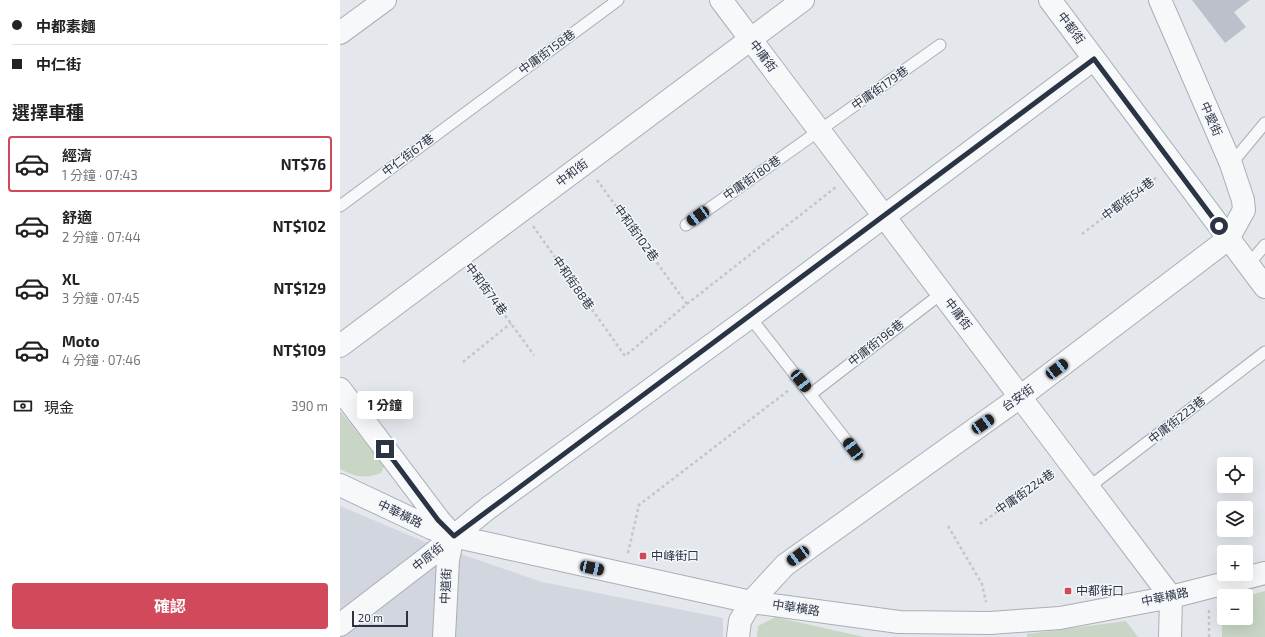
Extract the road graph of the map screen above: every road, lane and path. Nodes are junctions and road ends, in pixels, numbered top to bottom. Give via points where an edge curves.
1 (385, 0) edge
2 (618, 0) edge
3 (721, 0) edge
4 (803, 0) edge
5 (1050, 0) edge
6 (1160, 0) edge
7 (340, 33) edge
8 (750, 40) junction
9 (940, 45) dead end
10 (1094, 59) junction
11 (477, 104) joint
12 (1265, 123) edge
13 (819, 131) junction
14 (585, 163) junction
15 (1173, 164) junction
16 (1231, 164) junction
17 (852, 174) junction
18 (340, 206) edge
19 (522, 210) junction
20 (884, 216) junction
21 (686, 225) dead end
22 (1082, 234) dead end
23 (1228, 238) junction
24 (1265, 245) edge
25 (460, 256) junction
26 (1248, 265) junction
27 (1265, 288) edge
28 (942, 293) junction
29 (687, 304) junction
30 (750, 317) junction
31 (511, 323) junction
32 (340, 346) edge
33 (1265, 352) edge
34 (534, 355) dead end
35 (463, 362) dead end
36 (801, 381) junction
37 (340, 389) edge
38 (811, 394) junction
39 (1020, 397) junction
40 (853, 449) dead end
41 (1069, 461) junction
42 (340, 485) edge
43 (1089, 487) junction
44 (980, 524) dead end
45 (948, 526) dead end
46 (454, 536) junction
47 (1265, 573) edge
48 (623, 574) junction
49 (1201, 589) junction
50 (1172, 597) junction
51 (751, 602) junction
52 (990, 623) junction
53 (340, 625) edge
54 (444, 637) edge
55 (738, 637) edge
56 (1170, 637) edge
57 (1209, 637) edge

1 - 7 street
2 - 11 lane, 中庸街158巷
3 - 8 street, 中庸街
4 - 8 street, 中和街
5 - 10 street, 中都街
6 - 16 street, 中愛街
8 - 13 street, 中庸街
8 - 14 street, 中和街
9 - 13 lane, 中庸街179巷
10 - 15 street, 中都街
10 - 20 street, 中原街
11 - 18 lane, 中仁街67巷
12 - 16 lane
13 - 17 street, 中庸街
13 - 21 lane, 中庸街180巷
14 - 19 street, 中和街
14 - 29 path, 中和街102巷
15 - 22 path, 中都街54巷
15 - 23 street, 中都街
16 - 23 street, 中愛街 via 1244,210
17 - 20 street, 中庸街
17 - 29 path
19 - 25 street, 中和街
19 - 29 path, 中和街88巷 via 625,356
20 - 28 street, 中庸街
20 - 30 street, 中原街
23 - 26 street, 中都街
23 - 39 street, 台安街
24 - 26 lane
25 - 31 path, 中和街74巷
25 - 32 street, 中和街
26 - 27 street, 中都街
28 - 38 lane, 中庸街196巷
28 - 39 street, 中庸街
30 - 36 lane
30 - 46 street, 中原街
31 - 34 path, 中和街74巷
31 - 35 path, 中和街74巷
33 - 43 lane, 中庸街223巷
36 - 38 lane
36 - 48 path via 639,505
37 - 46 street via 438,520
38 - 40 lane
39 - 41 street, 中庸街
39 - 51 street, 台安街 via 785,565
41 - 43 street, 中庸街
41 - 44 path, 中庸街224巷
42 - 46 street, 中華橫路 via 431,528
43 - 50 street, 中庸街
45 - 52 path via 982,584
46 - 48 street, 中華橫路
46 - 53 street, 中原街
46 - 54 street, 中道街 via 448,560
47 - 49 street, 中華橫路
48 - 51 street, 中華橫路
49 - 50 street, 中華橫路
49 - 57 path via 1209,604
50 - 52 street, 中華橫路 via 1060,618
50 - 56 street
51 - 52 street, 中華橫路 via 898,622
51 - 55 street, 台安街 via 740,621

